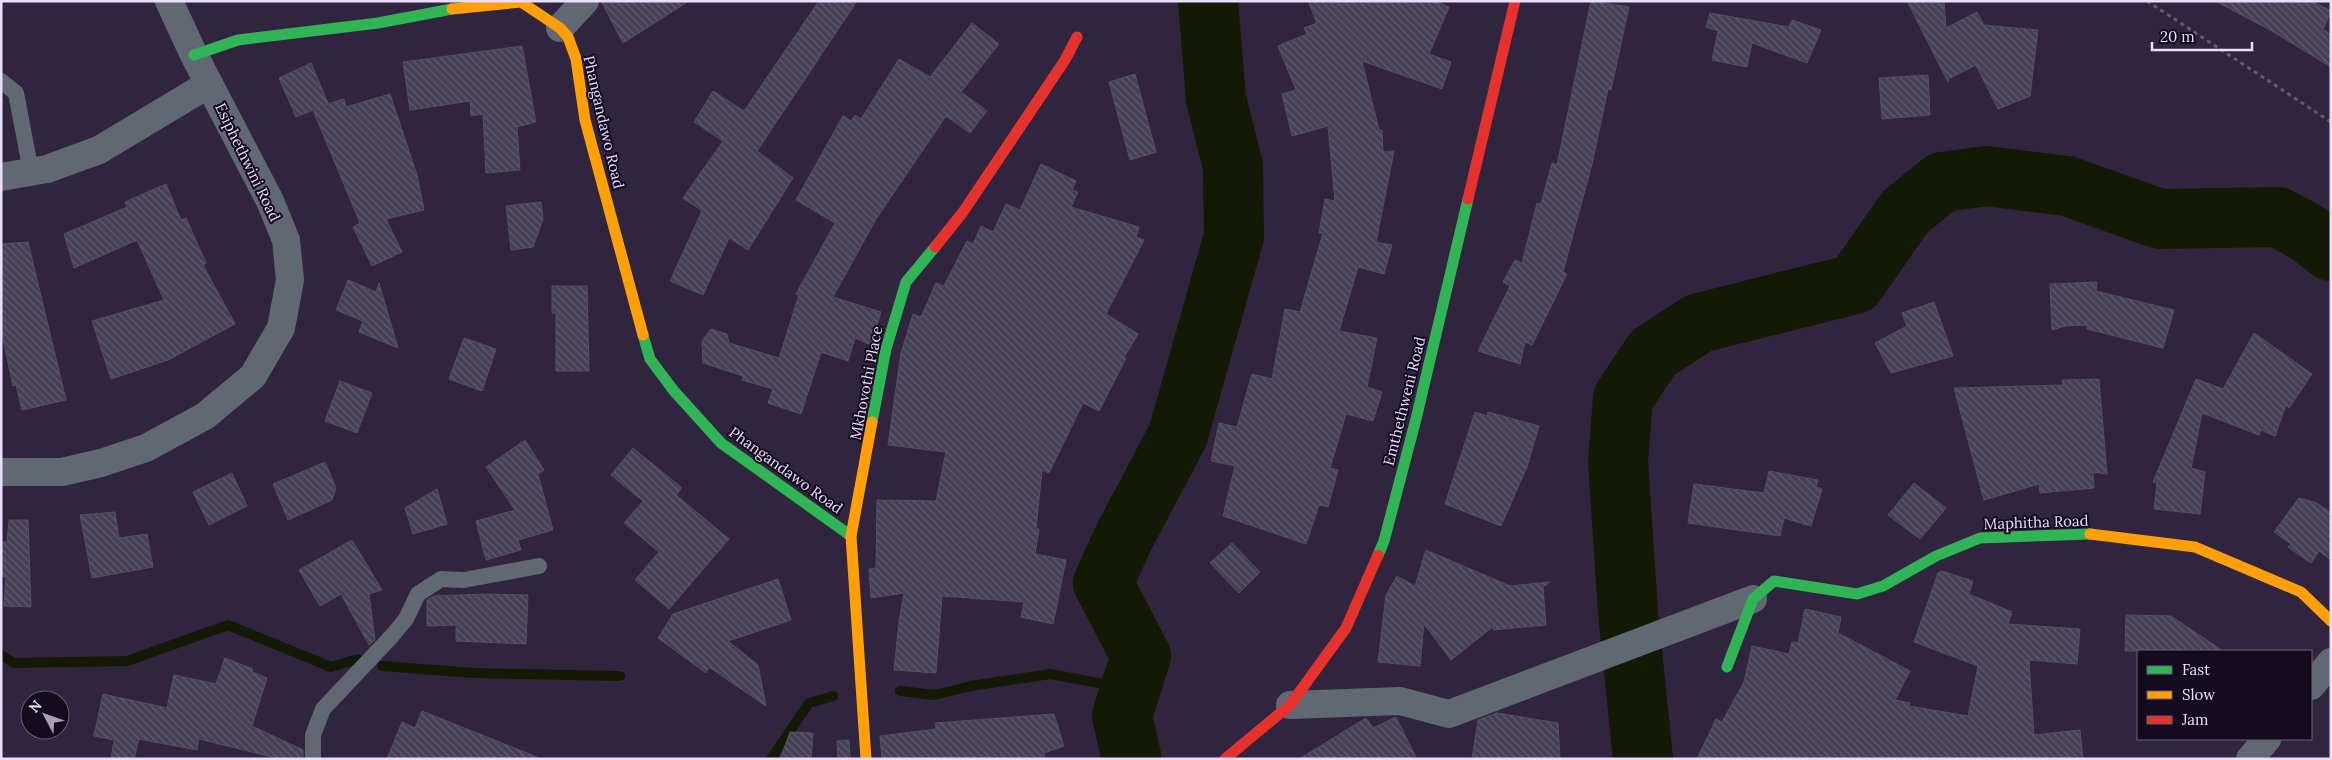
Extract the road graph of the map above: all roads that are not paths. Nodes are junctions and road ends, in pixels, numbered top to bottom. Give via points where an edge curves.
1 (170, 1) edge
2 (585, 1) edge
3 (1515, 1) edge
4 (467, 4) edge
5 (560, 28) junction
6 (1077, 37) dead end
7 (194, 55) junction
8 (1, 81) edge
9 (209, 84) junction
10 (31, 172) junction
11 (1, 177) edge
12 (1, 472) edge
13 (851, 536) junction
14 (539, 566) dead end
15 (1753, 599) junction
16 (2331, 621) edge
17 (2331, 662) edge
18 (1726, 667) dead end
19 (2312, 685) edge
20 (1290, 705) junction
21 (2266, 740) edge
22 (313, 759) edge
23 (866, 759) edge
24 (1225, 759) edge
25 (2250, 759) edge

1 - 7 street, Esiphethwini Road
2 - 5 street
3 - 20 street, Emthethweni Road via 1384,541 1346,628
4 - 5 street, Phangandawo Road via 521,2
4 - 7 street, Phangandawo Road via 378,22 238,40
5 - 13 street, Phangandawo Road via 568,37 576,59 585,120 650,359 721,444
6 - 13 street, Mkhovothi Place via 963,212 906,282 886,349
7 - 9 street, Esiphethwini Road
8 - 10 lane via 16,93
9 - 10 street via 99,150
9 - 12 street, Esiphethwini Road via 270,201 286,240 290,280 281,328 253,376 205,416 146,448 62,472
10 - 11 street
13 - 23 street, Mkhovothi Place
14 - 22 lane via 464,580 441,579 418,594 401,625 323,709 313,735
15 - 16 street, Maphitha Road via 1774,581 1857,594 1882,586 1936,556 1980,538 2097,534 2194,546 2301,592
15 - 18 street, Maphitha Road
15 - 20 street via 1449,714 1400,700
17 - 19 street
20 - 24 street, Emthethweni Road
21 - 25 street

